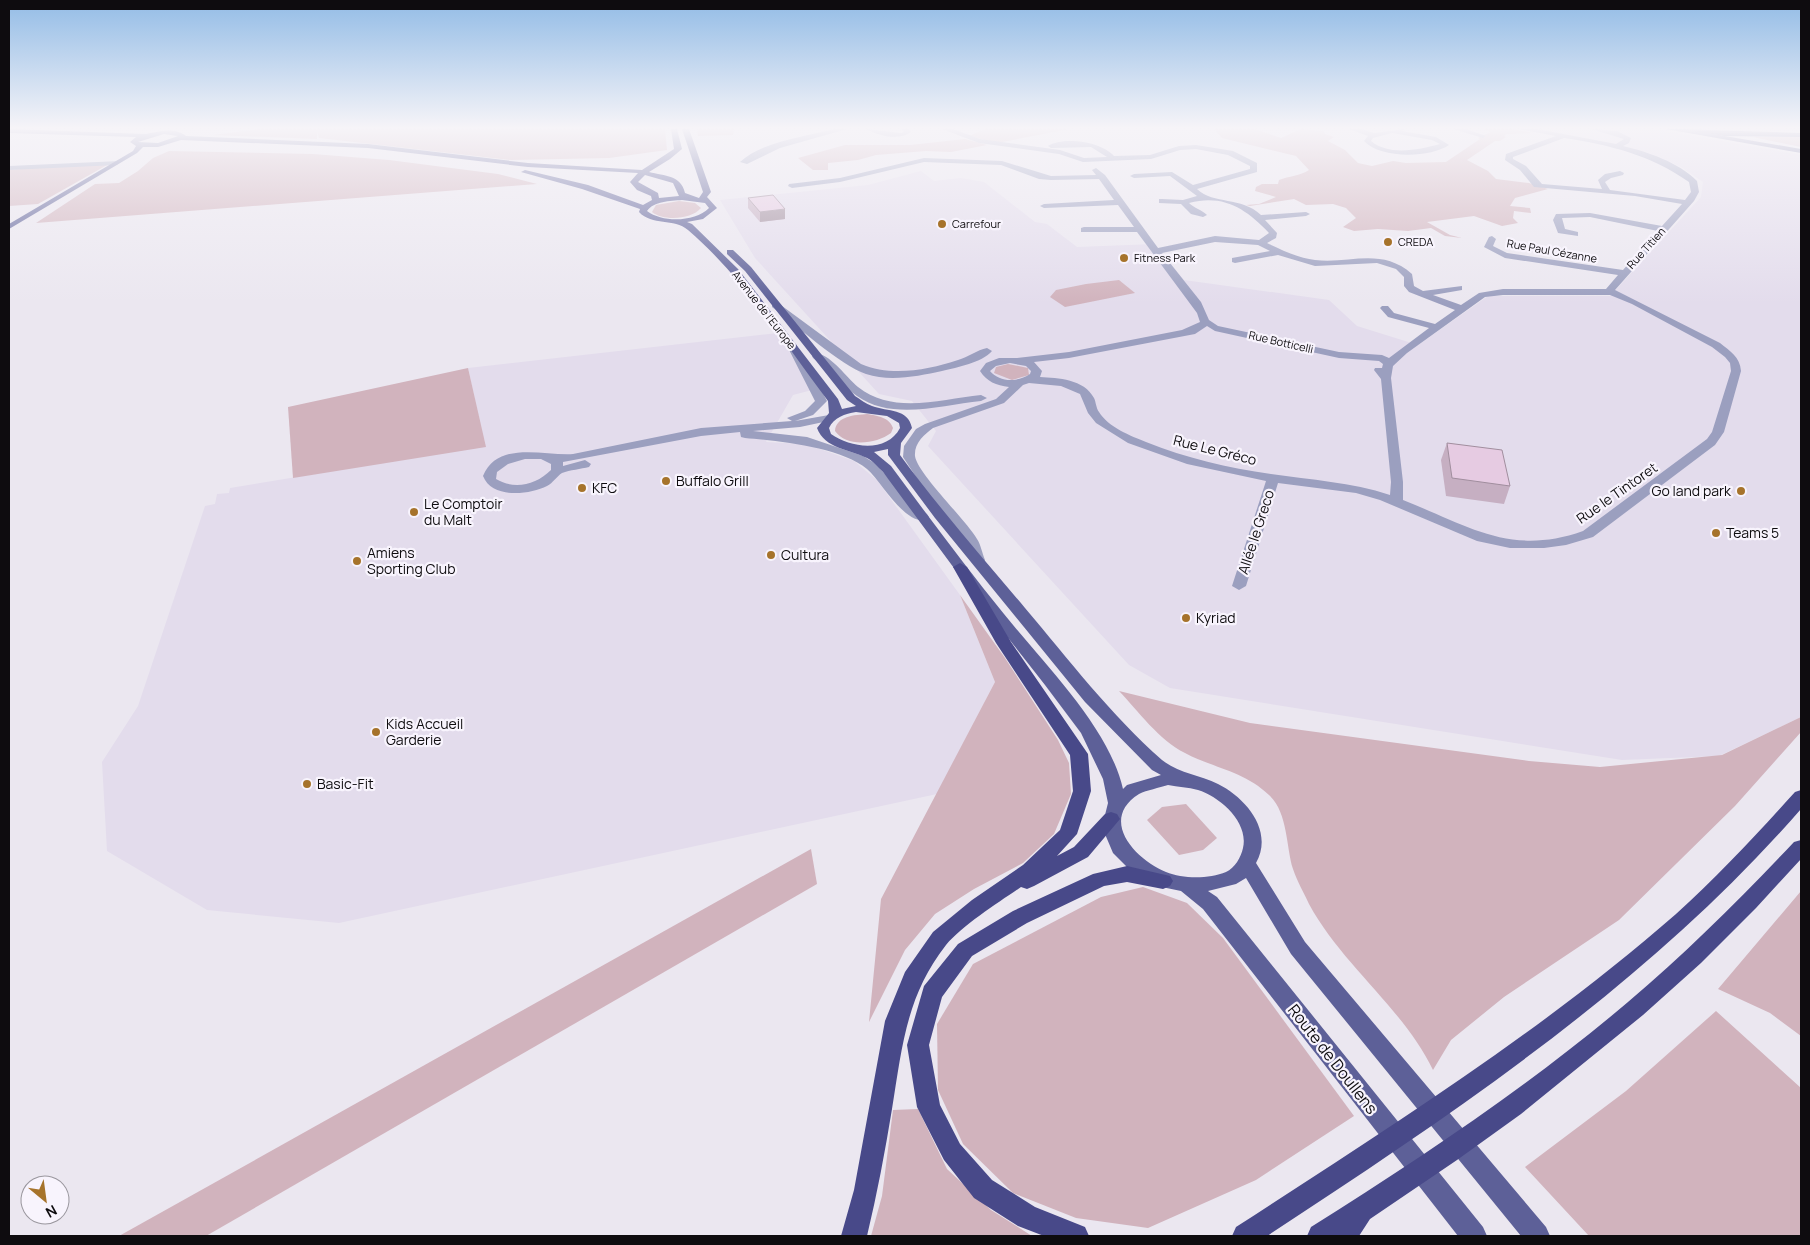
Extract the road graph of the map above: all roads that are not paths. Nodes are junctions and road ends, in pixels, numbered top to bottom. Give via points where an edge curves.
1 (76, 187) edge
2 (585, 187) edge
3 (639, 187) edge
4 (680, 187) edge
5 (705, 187) edge
6 (1110, 187) edge
7 (1195, 187) edge
8 (1558, 187) edge
9 (1605, 187) edge
10 (1694, 187) edge
11 (1192, 188) joint
12 (1608, 192) junction
13 (1203, 197) junction
14 (689, 198) junction
15 (1162, 201) dead end
16 (656, 202) junction
17 (707, 202) junction
18 (1121, 202) junction
19 (1183, 202) junction
20 (1687, 203) junction
21 (1044, 206) dead end
22 (644, 208) junction
23 (1306, 214) dead end
24 (1203, 215) dead end
25 (700, 217) junction
26 (1258, 218) junction
27 (674, 221) junction
28 (9, 227) edge
29 (1141, 229) junction
30 (1662, 229) junction
31 (1084, 230) dead end
32 (1575, 234) dead end
33 (1492, 239) dead end
34 (1260, 243) junction
35 (1157, 251) junction
36 (1279, 252) junction
37 (1235, 260) dead end
38 (1622, 273) junction
39 (1459, 288) dead end
40 (1609, 292) junction
41 (1418, 294) junction
42 (776, 305) junction
43 (1386, 308) dead end
44 (1462, 308) junction
45 (1208, 326) junction
46 (1436, 327) junction
47 (791, 344) junction
48 (986, 351) dead end
49 (1403, 351) junction
50 (1069, 355) junction
51 (817, 356) junction
52 (1019, 361) junction
53 (1373, 361) junction
54 (1388, 369) junction
55 (1030, 376) junction
56 (995, 380) junction
57 (985, 401) junction
58 (869, 409) junction
59 (893, 414) junction
60 (831, 417) junction
61 (906, 428) junction
62 (746, 430) junction
63 (826, 436) junction
64 (895, 441) junction
65 (854, 448) junction
66 (555, 465) dead end
67 (1273, 479) junction
68 (1396, 501) junction
69 (922, 517) junction
70 (978, 560) junction
71 (960, 567) junction
72 (1239, 586) dead end
73 (1190, 782) junction
74 (1801, 797) edge
75 (1114, 811) junction
76 (1801, 846) edge
77 (1247, 864) junction
78 (1163, 881) junction
79 (1188, 886) junction
80 (979, 906) junction
81 (1369, 1206) junction
82 (854, 1236) edge
83 (1076, 1236) edge
84 (1245, 1236) edge
85 (1320, 1236) edge
86 (1342, 1236) edge
87 (1474, 1236) edge
88 (1537, 1236) edge

1 - 28 main road
2 - 22 main road
3 - 16 main road via 655,195
4 - 14 main road via 681,194
5 - 17 main road via 707,192 703,198
6 - 18 street
7 - 11 street
8 - 12 street
9 - 12 street
10 - 20 street, Rue Titien via 1695,192
11 - 13 street
12 - 20 street
13 - 19 street
13 - 26 street via 1240,204
14 - 16 main road
14 - 17 main road
15 - 19 street
16 - 22 main road
17 - 25 main road via 713,208
18 - 21 street
18 - 29 street
19 - 24 street
20 - 30 street, Rue Titien
22 - 27 main road via 647,216
23 - 26 street
25 - 27 main road
25 - 42 main road, Avenue de l'Europe via 700,224 748,269
26 - 34 street via 1273,233
27 - 47 main road, Avenue de l'Europe via 689,226 735,270
29 - 31 street
29 - 35 street
30 - 32 street via 1590,215 1559,216 1557,220 1562,231
30 - 38 street, Rue Titien
33 - 38 street, Rue Paul Cézanne via 1488,247 1505,255
34 - 35 street via 1215,239
34 - 36 street
35 - 45 street via 1198,305
36 - 37 street
36 - 41 street via 1314,263 1368,256 1401,268 1409,276 1409,286
38 - 40 street, Rue Titien
39 - 41 street
40 - 44 street via 1489,293
40 - 68 street, Rue le Tintoret via 1635,302 1716,345 1735,363 1736,371 1719,427 1711,442 1588,534 1552,545 1520,545 1480,538
41 - 44 street
42 - 48 street, Avenue de l'Europe via 857,366 871,372 899,373 948,366 968,361
42 - 51 main road, Avenue de l'Europe
43 - 46 street via 1391,315
44 - 46 street
45 - 50 street, Rue Botticelli
45 - 53 street, Rue Botticelli
46 - 49 street
47 - 60 main road, Avenue de l'Europe via 834,401 836,409
47 - 62 street via 821,401 809,413
49 - 53 street
49 - 54 street
50 - 52 street, Rue Botticelli
50 - 55 street, Rue Botticelli
51 - 57 street via 856,391 878,402 905,405
51 - 58 main road, Avenue de l'Europe via 851,398
52 - 55 street
52 - 56 street, Rue Botticelli via 988,366 985,371
53 - 54 street
54 - 68 street
55 - 56 street, Rue Le Gréco
55 - 57 street via 1003,399
55 - 67 street, Rue Le Gréco via 1083,392 1100,420 1147,446 1209,466
56 - 57 street via 993,392
57 - 59 street
57 - 61 street via 924,419
57 - 70 street via 920,432 910,446 909,457 970,540
58 - 59 main road
58 - 60 main road via 850,410
59 - 61 main road
60 - 62 street
60 - 63 main road via 823,426
61 - 64 main road
62 - 63 street via 803,431
62 - 66 street
62 - 69 street via 807,441 859,459 872,468 902,503
63 - 65 main road via 839,445
64 - 65 main road via 873,448
64 - 70 main road via 894,455
65 - 69 main road via 874,457 887,469
67 - 68 street, Rue Le Gréco via 1329,484
67 - 72 street, Allée le Greco
69 - 71 main road
70 - 73 main road via 1091,698 1158,766
71 - 75 main road via 1090,734 1113,779
71 - 80 highway via 1004,643 1079,754 1082,791 1068,834 1030,870
73 - 75 main road via 1168,779 1147,782 1129,790
73 - 77 main road via 1224,796 1244,815 1252,831 1254,848
74 - 84 highway via 1746,859 1613,979 1539,1037
75 - 78 main road via 1113,837 1123,854 1140,870
75 - 80 highway via 1080,852
76 - 81 highway via 1772,880 1695,956 1598,1041
77 - 79 main road via 1233,877
77 - 88 main road via 1298,948
78 - 79 main road
78 - 83 highway via 1127,874 1100,880 1020,917 965,950 932,993 918,1045 928,1107 952,1152 983,1189 1027,1217
79 - 87 main road, Route de Doullens via 1210,903
80 - 82 highway via 940,938 912,978 896,1021 866,1190
81 - 85 highway
81 - 86 highway

